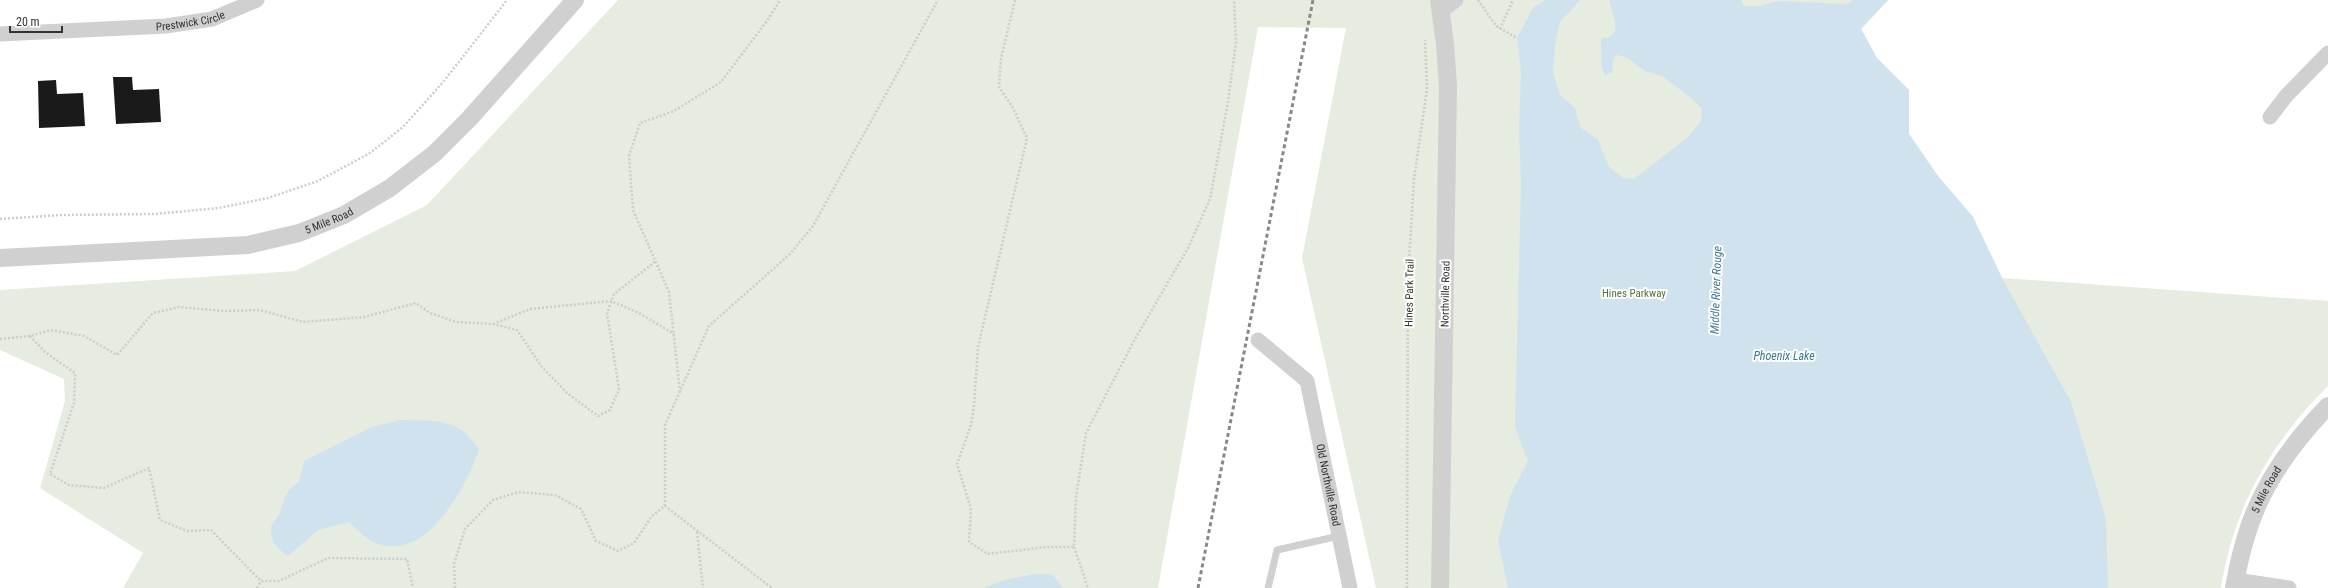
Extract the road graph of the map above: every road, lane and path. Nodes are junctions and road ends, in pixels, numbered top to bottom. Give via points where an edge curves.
1 (257, 0) edge
2 (507, 0) edge
3 (575, 0) edge
4 (780, 0) edge
5 (938, 0) edge
6 (1015, 0) edge
7 (1234, 0) edge
8 (1456, 0) edge
9 (1478, 0) edge
10 (1513, 0) edge
11 (1440, 6) edge
12 (1500, 29) junction
13 (1424, 33) dead end
14 (0, 34) edge
15 (1517, 38) dead end
16 (2328, 53) edge
17 (2270, 117) dead end
18 (0, 219) edge
19 (0, 258) edge
20 (656, 261) junction
21 (611, 301) junction
22 (493, 324) junction
23 (674, 334) junction
24 (30, 336) junction
25 (0, 339) edge
26 (1258, 340) dead end
27 (680, 392) junction
28 (2328, 406) edge
29 (665, 506) junction
30 (697, 532) junction
31 (1339, 536) junction
32 (1074, 547) junction
33 (261, 581) junction
34 (2235, 584) edge
35 (257, 588) edge
36 (414, 588) edge
37 (455, 588) edge
38 (703, 588) edge
39 (772, 588) edge
40 (1088, 588) edge
41 (1268, 588) edge
42 (1350, 588) edge
43 (1407, 588) edge
44 (1440, 588) edge
45 (2288, 588) edge

1 - 14 street, Prestwick Circle via 212,20 166,26
2 - 18 path via 444,81 403,127 370,153 318,181 268,198 219,208 155,214 61,215
3 - 19 street, 5 Mile Road via 469,119 435,153 390,188 344,215 299,233 248,245
4 - 20 path via 721,82 674,111 640,123 630,156 633,210
5 - 27 path via 813,226 790,254 709,326
6 - 32 path via 1001,59 999,87 1013,108 1027,138 978,347 971,426 957,464 971,509 969,542 988,554 1046,547
7 - 32 path via 1236,42 1210,199 1175,273 1135,339 1086,433 1076,497
8 - 11 street
9 - 12 path
10 - 12 path
11 - 44 street, Northville Road via 1448,86
12 - 15 path
13 - 43 path, Hines Park Trail via 1427,89 1414,179 1408,278
16 - 17 street via 2286,96
20 - 21 path via 614,294
20 - 23 path via 669,292
21 - 22 path via 530,309
21 - 22 path via 607,313 616,361 618,389 610,410 598,416 567,393 541,366 517,330
21 - 23 path via 639,313
22 - 24 path via 456,322 430,313 416,303 364,317 303,322 260,310 224,311 179,307 153,313 117,355 84,336 51,330
23 - 27 path
24 - 25 path
24 - 33 path via 45,352 75,373 74,403 50,474 69,485 104,488 149,468 160,520 187,531 211,530
26 - 31 street, Old Northville Road via 1307,381
27 - 29 path via 665,426
28 - 34 street, 5 Mile Road via 2282,460 2265,490 2245,540
29 - 30 path
29 - 37 path via 652,516 634,543 618,551 596,541 580,509 555,495 518,492 493,500 465,529 454,564
30 - 38 path
30 - 39 path
31 - 41 lane via 1277,550
31 - 42 street, Old Northville Road
32 - 40 path
33 - 35 path
33 - 36 path via 279,581 328,558 407,559
34 - 45 street

